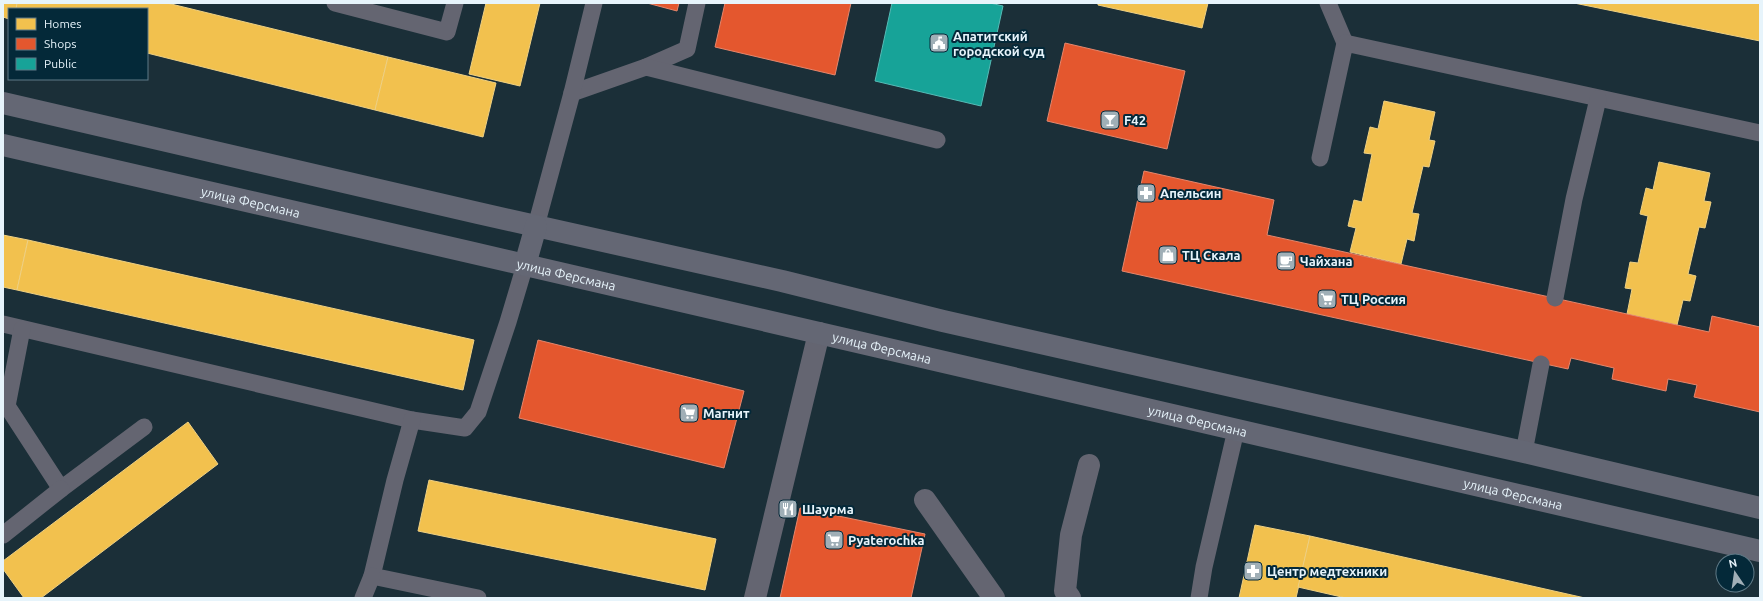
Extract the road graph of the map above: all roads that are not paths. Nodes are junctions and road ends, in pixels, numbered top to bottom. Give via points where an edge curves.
1 (335, 3) edge
2 (454, 3) edge
3 (594, 3) edge
4 (697, 3) edge
5 (1328, 3) edge
6 (1345, 43) junction
7 (646, 67) junction
8 (572, 93) junction
9 (1598, 99) junction
10 (3, 103) edge
11 (1760, 133) edge
12 (936, 140) dead end
13 (3, 145) edge
14 (1320, 158) dead end
15 (536, 226) junction
16 (526, 265) junction
17 (1555, 298) dead end
18 (3, 324) edge
19 (22, 329) junction
20 (819, 333) junction
21 (1541, 364) dead end
22 (412, 420) junction
23 (144, 427) dead end
24 (1236, 430) junction
25 (1524, 452) junction
26 (1089, 465) dead end
27 (61, 489) junction
28 (925, 500) dead end
29 (1760, 508) edge
30 (3, 535) edge
31 (1760, 551) edge
32 (372, 576) junction
33 (363, 598) edge
34 (478, 598) edge
35 (755, 598) edge
36 (994, 598) edge
37 (1070, 598) edge
38 (1199, 598) edge

1 - 2 lane via 447,32
3 - 8 lane
4 - 7 lane via 686,49
5 - 6 lane
6 - 9 lane
6 - 14 lane
7 - 8 lane
7 - 12 lane
8 - 15 lane
9 - 11 lane
9 - 17 lane via 1574,199
10 - 15 street
13 - 16 street, улица Ферсмана
15 - 16 street
15 - 25 street
16 - 20 street, улица Ферсмана
16 - 22 lane via 478,412 465,428
18 - 19 lane
19 - 22 lane
19 - 27 lane via 7,406
20 - 24 street, улица Ферсмана
20 - 35 street
21 - 25 lane
22 - 32 lane
23 - 27 lane
24 - 31 street, улица Ферсмана
24 - 38 lane
25 - 29 street
26 - 37 street via 1071,535 1065,591
27 - 30 lane
28 - 36 street
32 - 33 lane
32 - 34 lane

